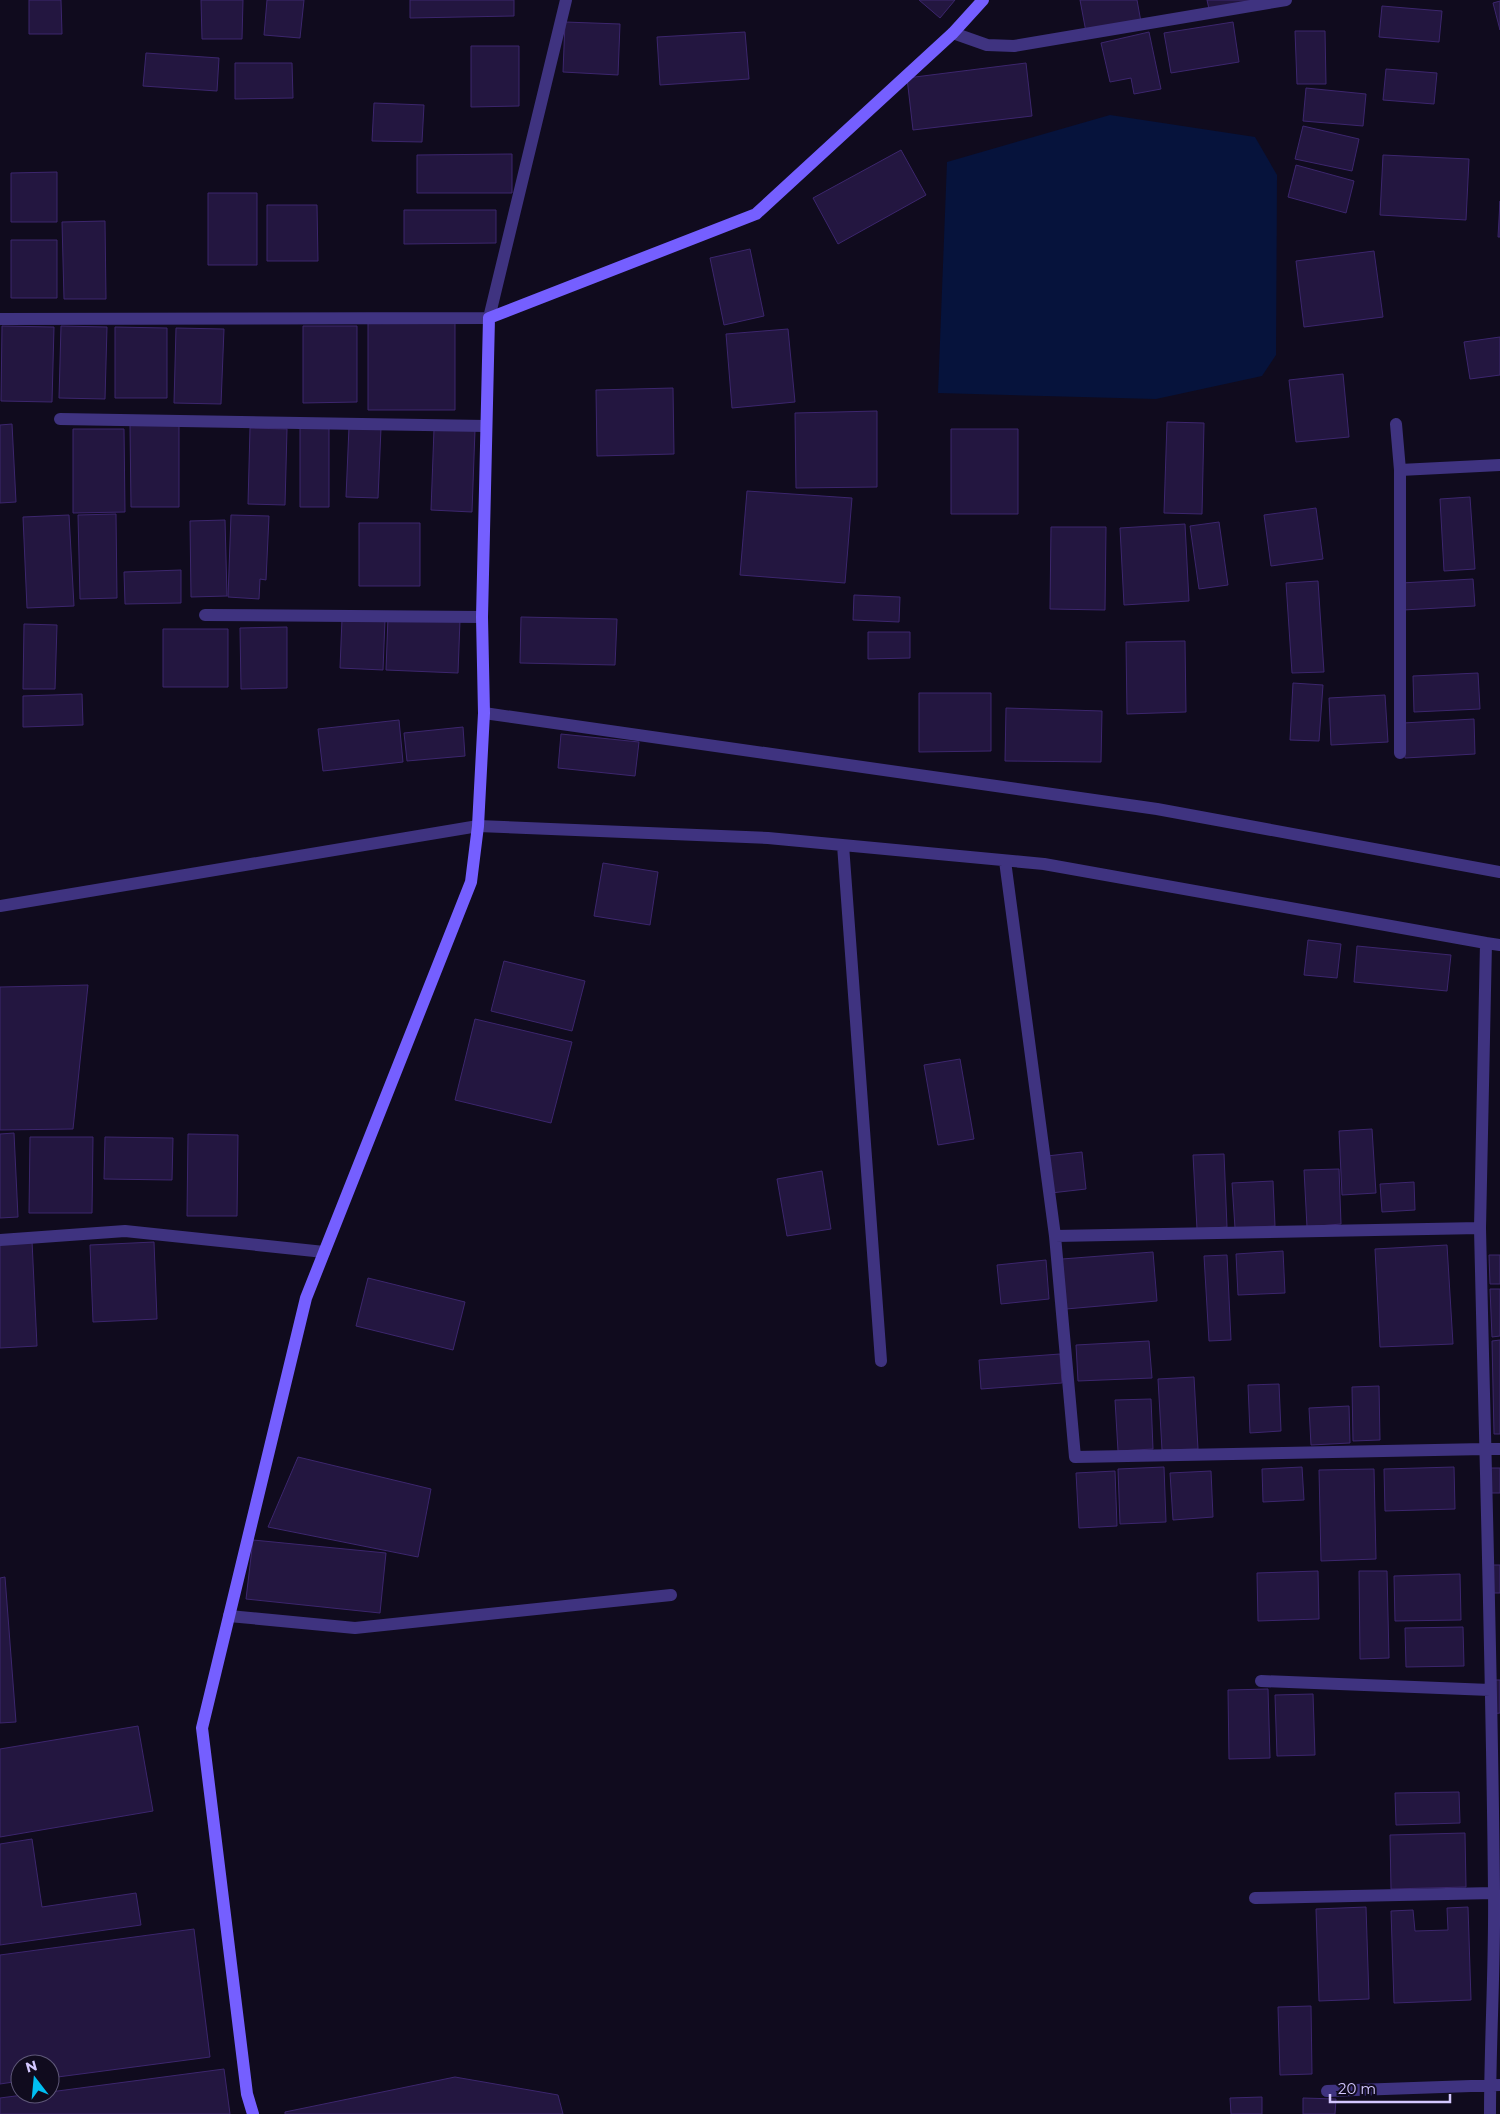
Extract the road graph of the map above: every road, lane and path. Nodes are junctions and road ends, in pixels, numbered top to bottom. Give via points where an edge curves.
1 (566, 0) edge
2 (983, 0) edge
3 (1286, 0) edge
4 (953, 33) junction
5 (0, 318) edge
6 (488, 318) junction
7 (60, 419) dead end
8 (1396, 424) dead end
9 (486, 426) junction
10 (1500, 465) edge
11 (1400, 470) junction
12 (205, 615) dead end
13 (482, 617) junction
14 (484, 713) junction
15 (1400, 753) dead end
16 (478, 826) junction
17 (843, 845) junction
18 (1005, 861) junction
19 (1500, 872) edge
20 (0, 906) edge
21 (1486, 944) junction
22 (1500, 945) edge
23 (1480, 1228) junction
24 (1055, 1236) junction
25 (0, 1240) edge
26 (324, 1252) junction
27 (881, 1361) dead end
28 (1485, 1449) junction
29 (1500, 1449) edge
30 (671, 1595) dead end
31 (229, 1616) junction
32 (1261, 1681) dead end
33 (1490, 1690) junction
34 (1494, 1894) junction
35 (1255, 1898) dead end
36 (1495, 2085) edge
37 (1327, 2091) dead end
38 (253, 2114) edge
39 (1490, 2114) edge

1 - 6 street
2 - 4 street
3 - 4 street via 1014,46 987,45
4 - 6 street via 756,214
5 - 6 street
6 - 9 street
7 - 9 street
8 - 11 street
9 - 13 street
10 - 11 street
11 - 15 street
12 - 13 street
13 - 14 street
14 - 16 street
14 - 19 street via 1156,809
16 - 17 street via 768,838
16 - 20 street
16 - 26 street via 471,882
17 - 18 street
17 - 27 street
18 - 21 street via 1044,864
18 - 24 street
21 - 22 street
21 - 23 street
23 - 24 street
23 - 28 street
24 - 28 street via 1075,1458
25 - 26 street via 125,1231
26 - 31 street via 306,1298
28 - 29 street
28 - 33 street
30 - 31 street via 355,1628
31 - 38 street via 202,1728 247,2094
32 - 33 street
33 - 34 street
34 - 35 street
34 - 36 street
36 - 37 street
36 - 39 street

